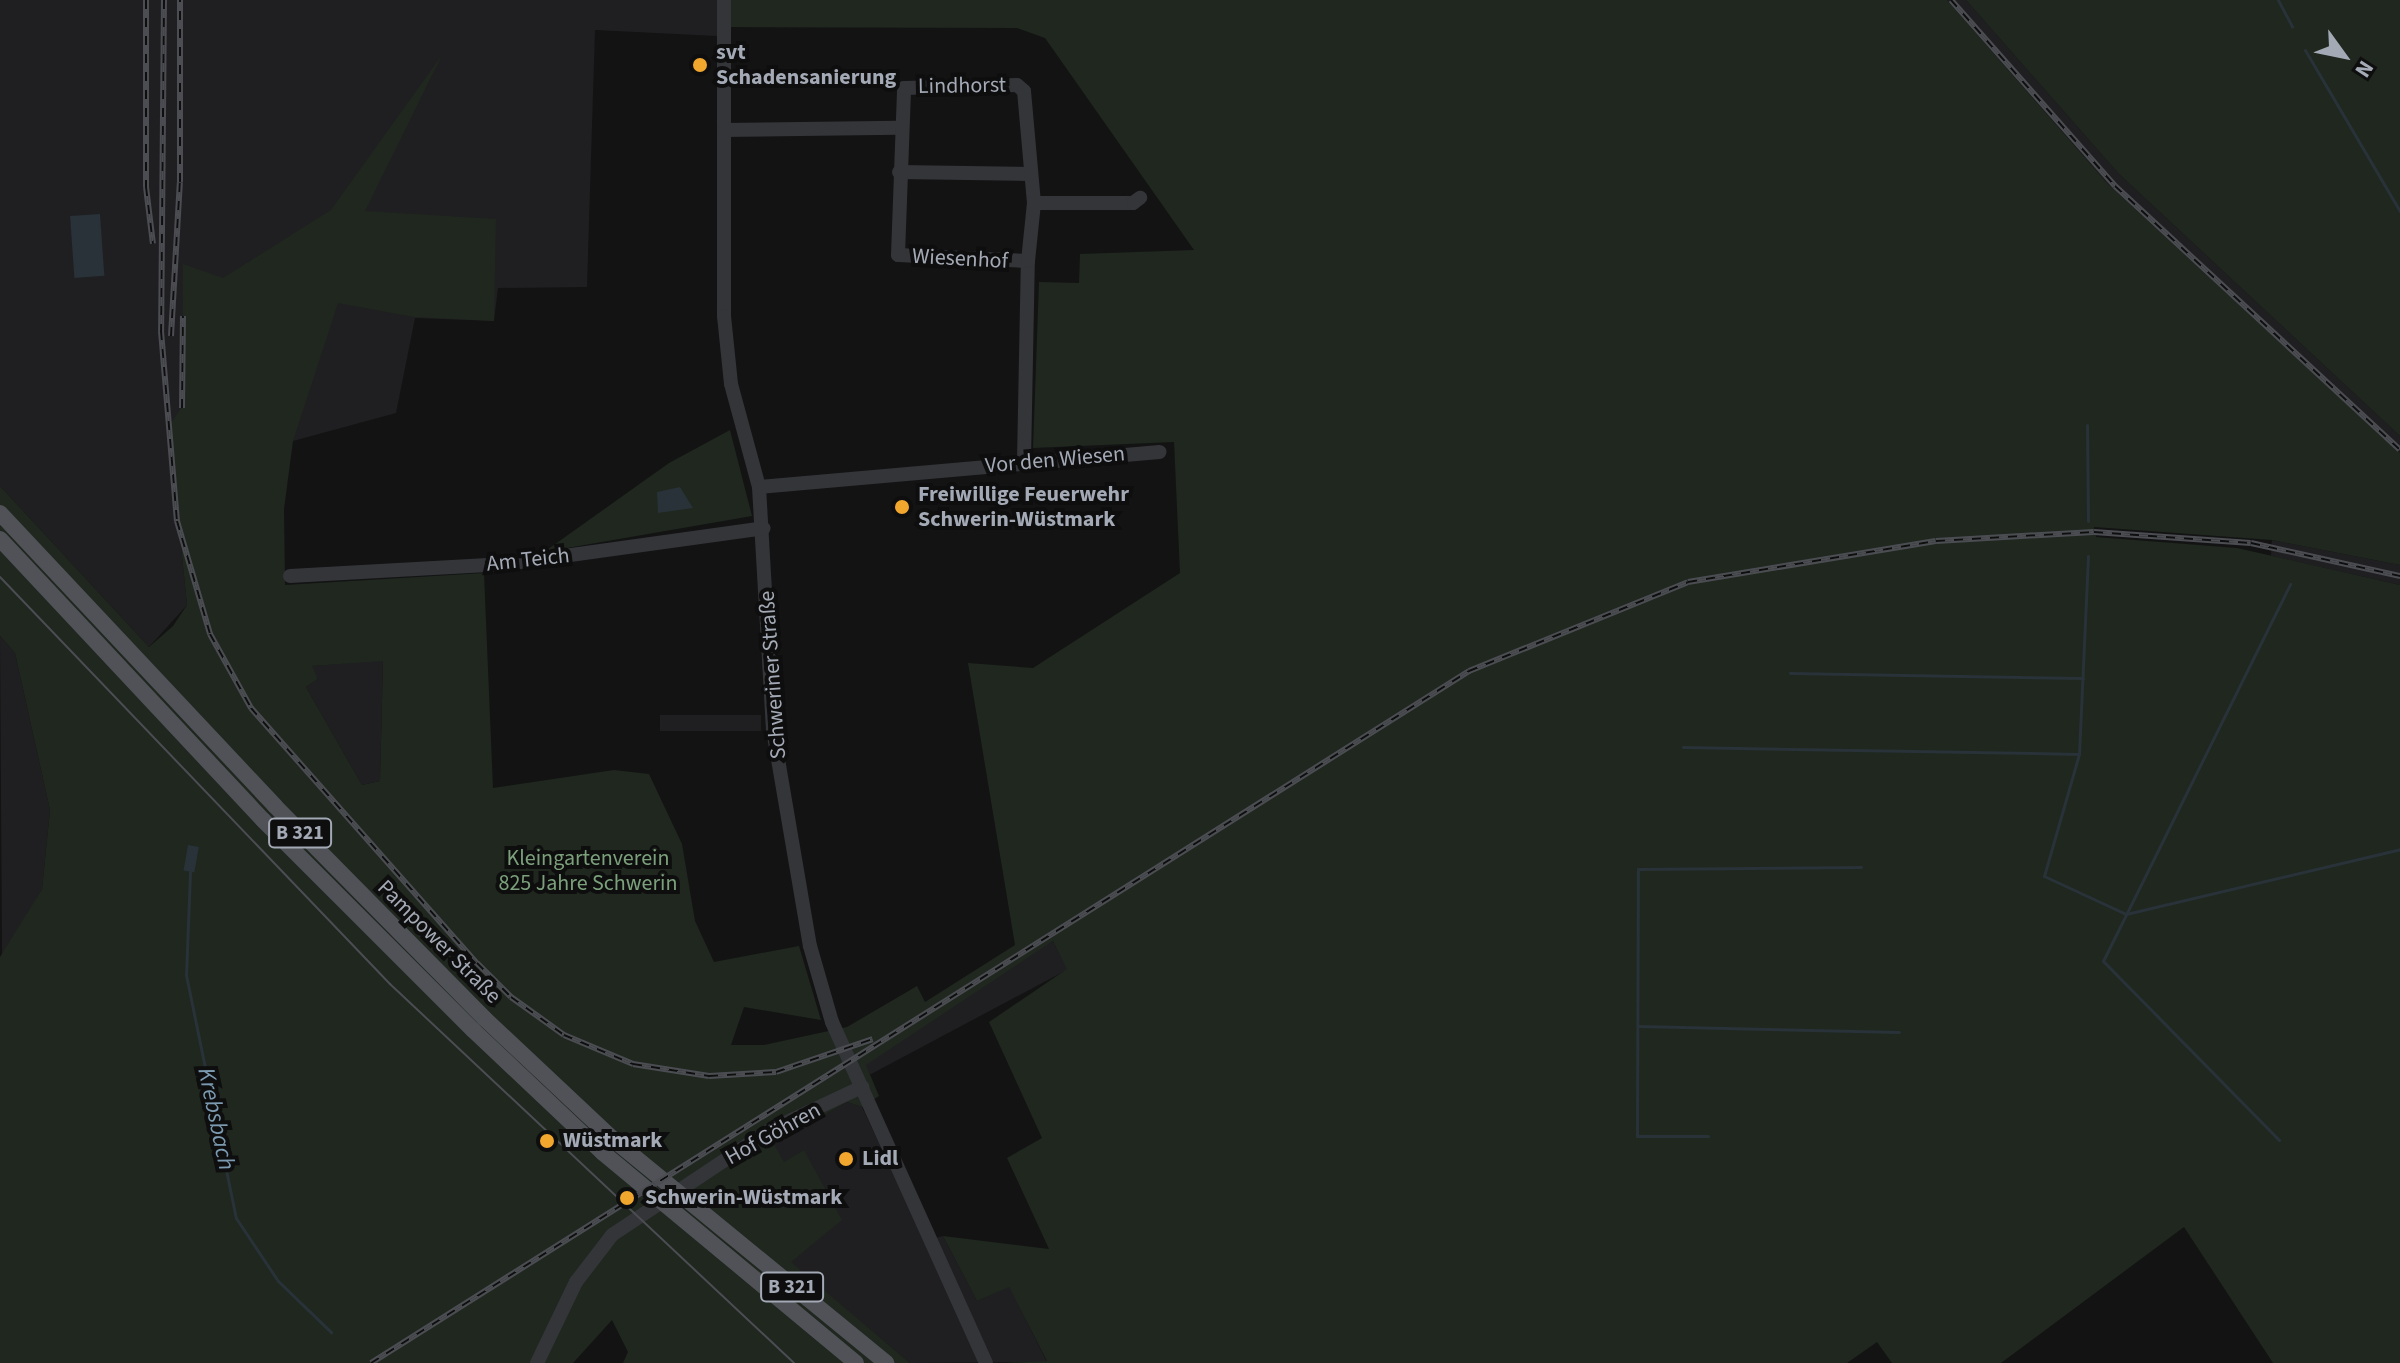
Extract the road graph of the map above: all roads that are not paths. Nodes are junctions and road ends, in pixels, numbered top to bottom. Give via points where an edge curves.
1 (724, 0) edge
2 (899, 128) junction
3 (724, 130) junction
4 (899, 172) junction
5 (1030, 174) junction
6 (1140, 198) dead end
7 (1034, 203) junction
8 (1028, 261) junction
9 (1159, 452) dead end
10 (1024, 461) junction
11 (759, 487) junction
12 (0, 513) edge
13 (764, 528) junction
14 (0, 539) edge
15 (290, 576) dead end
16 (862, 1087) junction
17 (608, 1146) junction
18 (690, 1216) junction
19 (537, 1363) edge
20 (856, 1363) edge
21 (886, 1363) edge
22 (986, 1363) edge

1 - 3 street, Schweriner Straße
2 - 3 street
2 - 4 street, Wiesenhof
2 - 5 street, Lindhorst via 901,94 911,85 1017,85 1026,99
3 - 11 street, Schweriner Straße via 729,371
4 - 5 street
4 - 8 street, Wiesenhof via 898,255
5 - 7 street, Lindhorst
6 - 7 street via 1133,203
7 - 8 street, Lindhorst
8 - 10 street, Wiesenhof
9 - 10 street, Vor den Wiesen
10 - 11 street, Vor den Wiesen
11 - 13 street, Schweriner Straße
12 - 17 main road, Pampower Straße / B 321 via 372,907
13 - 15 street, Am Teich via 506,564
13 - 16 street, Schweriner Straße via 773,730 810,946 832,1022
14 - 17 main road, Pampower Straße / B 321 via 359,918
16 - 19 street, Hof Göhren via 770,1130 612,1235 576,1282
16 - 22 street, Schweriner Straße
17 - 18 main road, Pampower Straße / B 321
18 - 20 main road, Pampower Straße / B 321
18 - 21 main road, Pampower Straße / B 321

